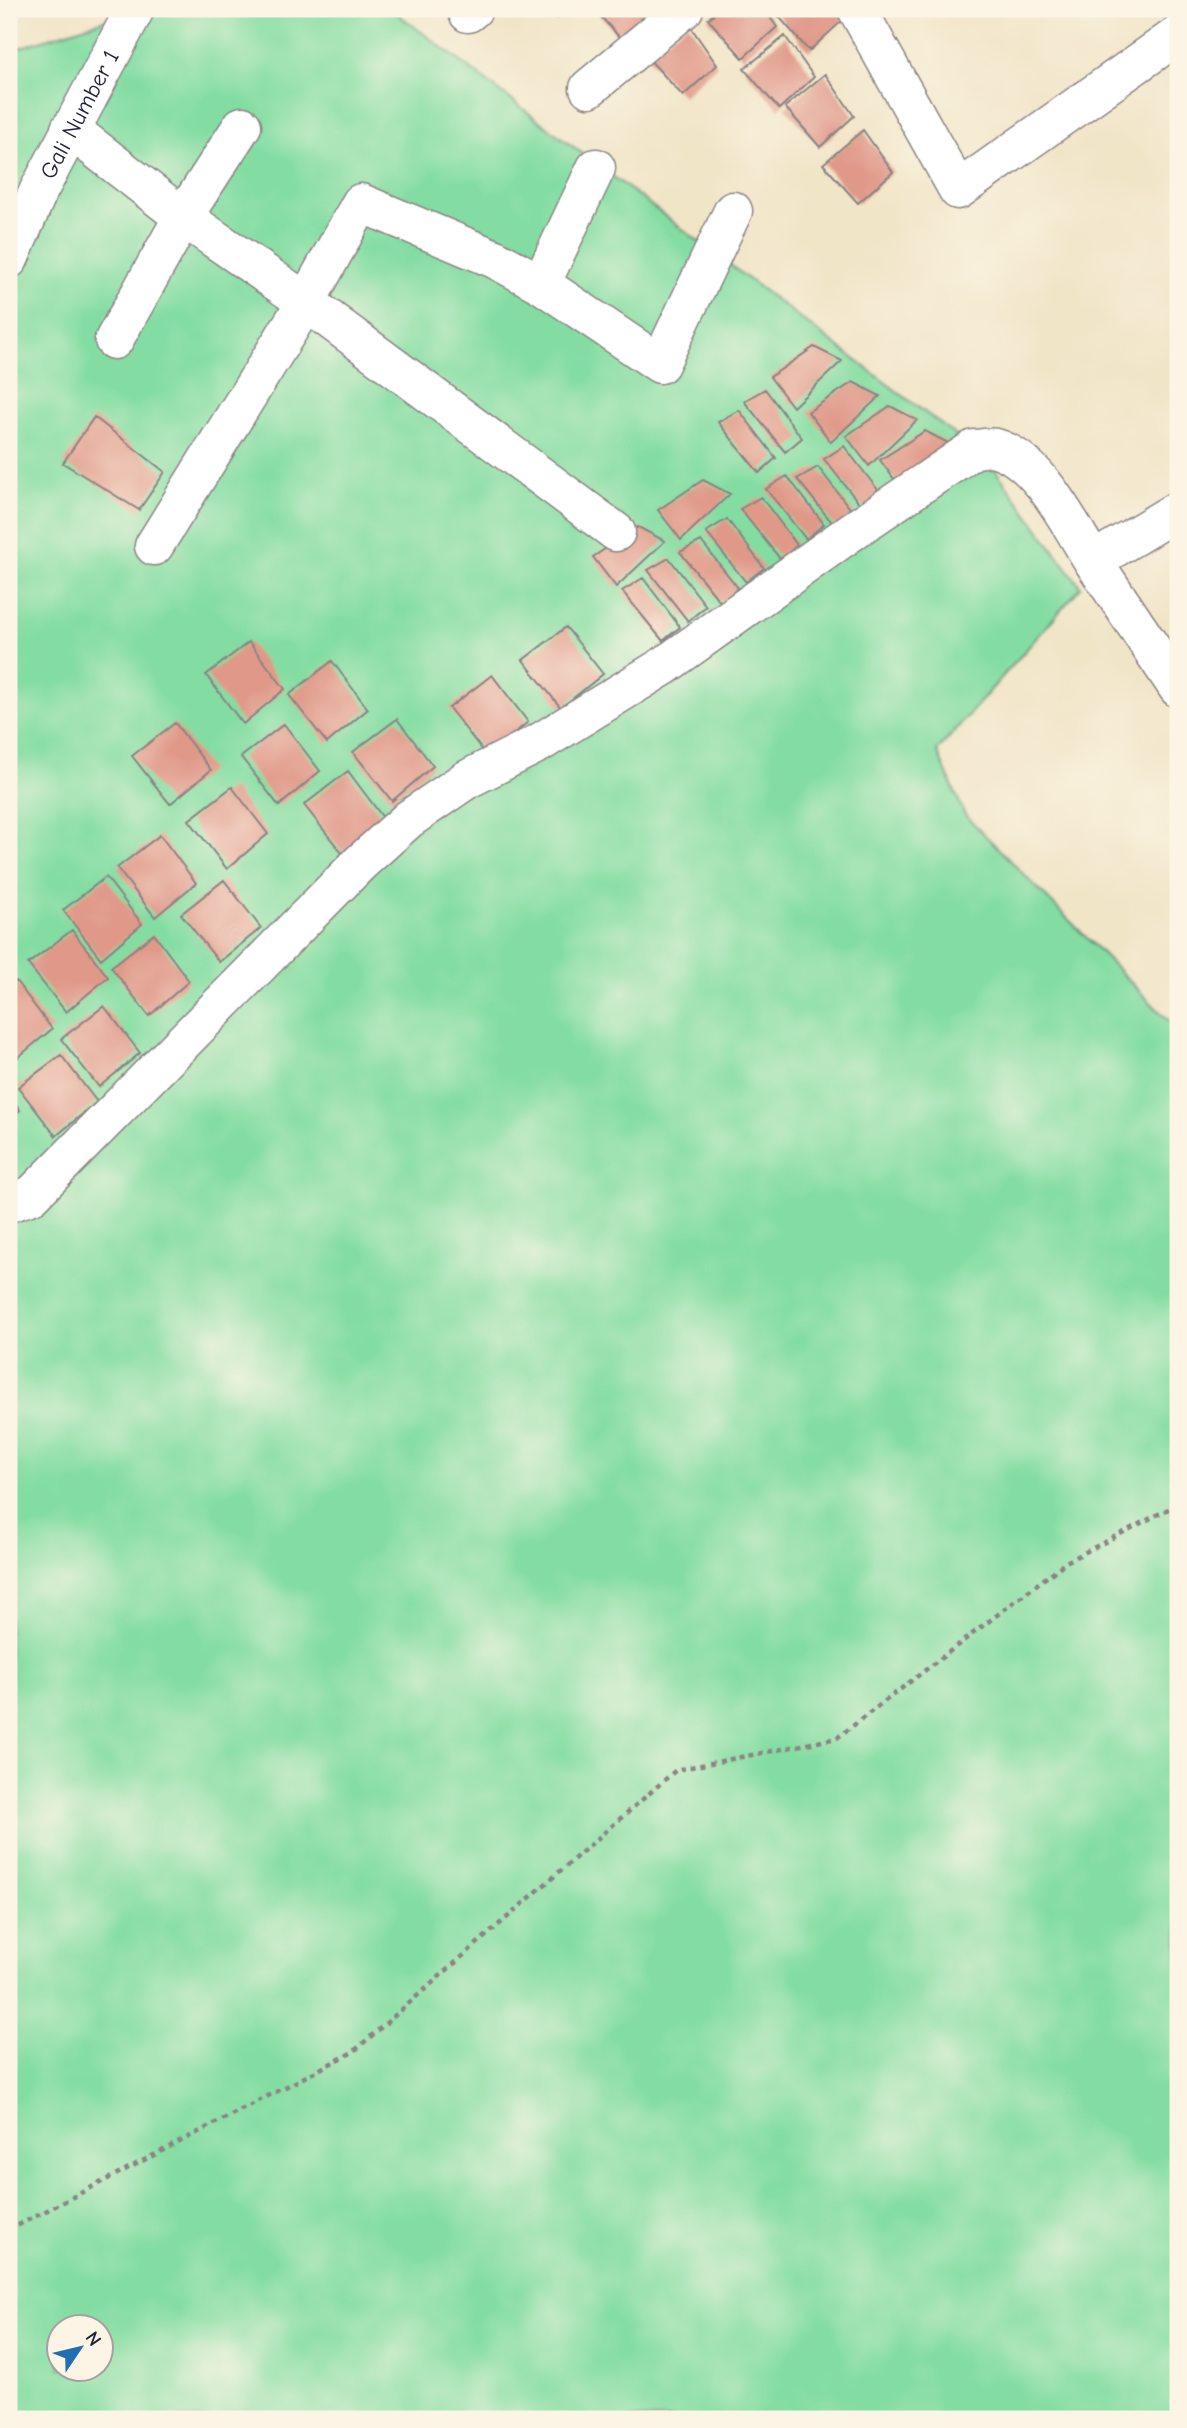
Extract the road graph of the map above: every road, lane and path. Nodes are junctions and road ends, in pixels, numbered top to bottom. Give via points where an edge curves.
1 (135, 9) edge
2 (684, 9) edge
3 (857, 9) edge
4 (1178, 35) edge
5 (589, 88) dead end
6 (242, 126) dead end
7 (70, 130) junction
8 (596, 168) dead end
9 (733, 211) dead end
10 (183, 217) junction
11 (9, 259) edge
12 (541, 284) junction
13 (306, 302) junction
14 (114, 340) dead end
15 (1178, 510) edge
16 (616, 532) dead end
17 (154, 546) dead end
18 (1093, 561) junction
19 (1178, 688) edge
20 (9, 1203) edge
21 (1178, 1504) edge
22 (9, 2230) edge

1 - 7 street, Gali Number 1
2 - 5 street
3 - 4 street via 958,190
6 - 10 street
7 - 10 street
7 - 11 street, Gali Number 1
8 - 12 street
9 - 12 street via 660,364
10 - 13 street
10 - 14 street
12 - 13 street via 495,259 361,203
13 - 16 street
13 - 17 street
15 - 18 street
18 - 19 street
18 - 20 street via 1041,481 1020,460 994,447 974,449 664,666 539,743 466,780 408,819 32,1195
21 - 22 path via 1066,1562 837,1738 676,1770 354,2052

